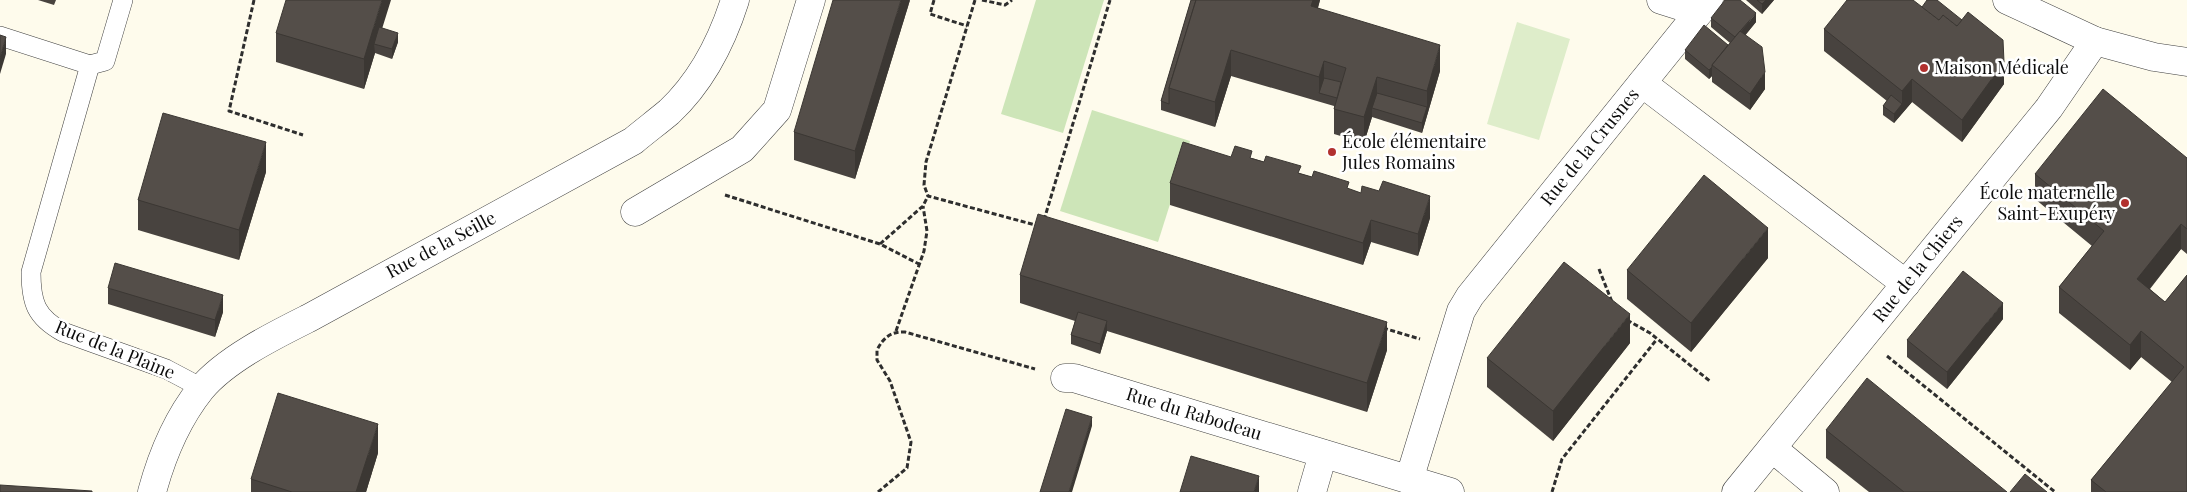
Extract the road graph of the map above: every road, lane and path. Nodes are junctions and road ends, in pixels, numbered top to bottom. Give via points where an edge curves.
1 (123, 0) edge
2 (254, 0) edge
3 (735, 0) edge
4 (811, 0) edge
5 (934, 0) edge
6 (975, 0) edge
7 (982, 0) edge
8 (1012, 0) edge
9 (1110, 0) edge
10 (1661, 0) edge
11 (2007, 0) edge
12 (1704, 6) edge
13 (968, 26) junction
14 (0, 36) edge
15 (2094, 41) junction
16 (2187, 62) edge
17 (90, 65) junction
18 (1642, 83) junction
19 (303, 135) dead end
20 (678, 186) junction
21 (928, 196) junction
22 (923, 206) junction
23 (635, 212) dead end
24 (880, 244) junction
25 (919, 264) junction
26 (1599, 269) dead end
27 (1906, 284) junction
28 (1615, 310) edge
29 (1624, 317) edge
30 (1374, 325) edge
31 (896, 331) junction
32 (1863, 337) junction
33 (1657, 339) junction
34 (1450, 348) junction
35 (1065, 378) joint
36 (1710, 382) dead end
37 (202, 388) junction
38 (1772, 448) junction
39 (1323, 454) junction
40 (1409, 480) junction
41 (152, 492) edge
42 (878, 492) edge
43 (1312, 492) edge
44 (1450, 492) edge
45 (1552, 492) edge
46 (1736, 492) edge
47 (1825, 492) edge
48 (2055, 492) edge

1 - 17 lane via 105,60
2 - 19 path via 229,111
3 - 37 street, Rue de la Seille via 719,44 696,78 670,110 633,141 272,336 230,364
4 - 20 street via 777,110 742,149
5 - 13 path via 930,14
6 - 13 path
7 - 8 path via 1006,5
9 - 21 path via 1042,227
10 - 12 street
11 - 15 street
12 - 18 street
13 - 21 path via 926,162 924,186
14 - 17 lane
15 - 16 street
15 - 27 street, Rue de la Chiers via 2049,108
17 - 37 lane, Rue de la Plaine via 31,272 31,293 38,312 48,324 166,369
18 - 27 street, Rue de la Crusnes
18 - 34 street, Rue de la Crusnes via 1470,296 1461,311
20 - 23 street
20 - 24 path via 760,205
21 - 22 path
22 - 24 path
22 - 25 path via 927,231
24 - 25 path
25 - 31 path
26 - 28 path
27 - 32 street, Rue de la Chiers
29 - 33 path
30 - 34 path
31 - 35 path
31 - 42 path via 881,342 877,360 900,406 911,442 910,456 907,468
32 - 38 street, Rue de la Chiers
32 - 48 path
33 - 36 path
33 - 45 path via 1562,460
34 - 40 street, Rue de la Crusnes
35 - 39 street, Rue du Rabodeau via 1074,378
37 - 41 street, Rue de la Seille via 178,424
38 - 46 street, Rue de la Chiers
38 - 47 street
39 - 40 street, Rue du Rabodeau
39 - 43 street
40 - 44 street, Rue du Rabodeau

